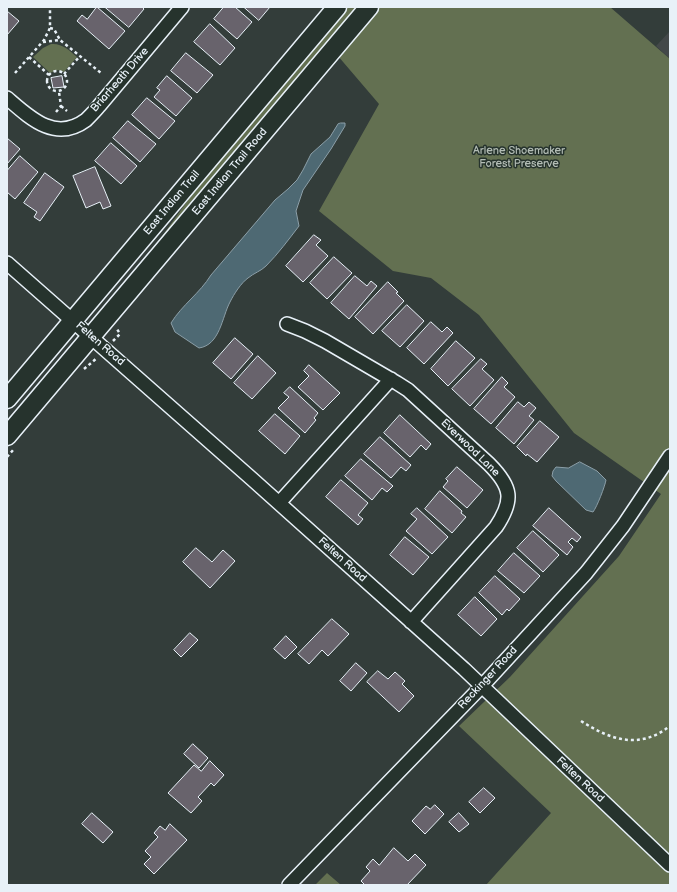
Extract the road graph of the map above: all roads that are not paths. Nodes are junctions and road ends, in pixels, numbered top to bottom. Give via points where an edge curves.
1 (182, 7) edge
2 (337, 7) edge
3 (369, 7) edge
4 (7, 98) edge
5 (7, 263) edge
6 (74, 321) junction
7 (287, 324) dead end
8 (91, 336) junction
9 (391, 379) junction
10 (7, 399) edge
11 (7, 436) edge
12 (670, 456) edge
13 (279, 503) junction
14 (411, 622) junction
15 (482, 686) junction
16 (670, 865) edge
17 (289, 885) edge

1 - 4 street, Briarheath Drive via 86,120 62,129 51,128 39,124
2 - 6 main road, East Indian Trail
3 - 8 main road, East Indian Trail Road
5 - 6 street, Felten Road
6 - 8 street, Felten Road
6 - 10 main road, East Indian Trail
7 - 9 street, Everwood Lane via 325,341
8 - 11 main road
8 - 13 street, Felten Road
9 - 13 street
9 - 14 street, Everwood Lane via 408,390 489,464 498,473 508,493 507,510 496,526
12 - 15 street, Reckinger Road via 623,526 586,573
13 - 14 street, Felten Road
14 - 15 street, Felten Road
15 - 16 street, Felten Road
15 - 17 street, Reckinger Road

